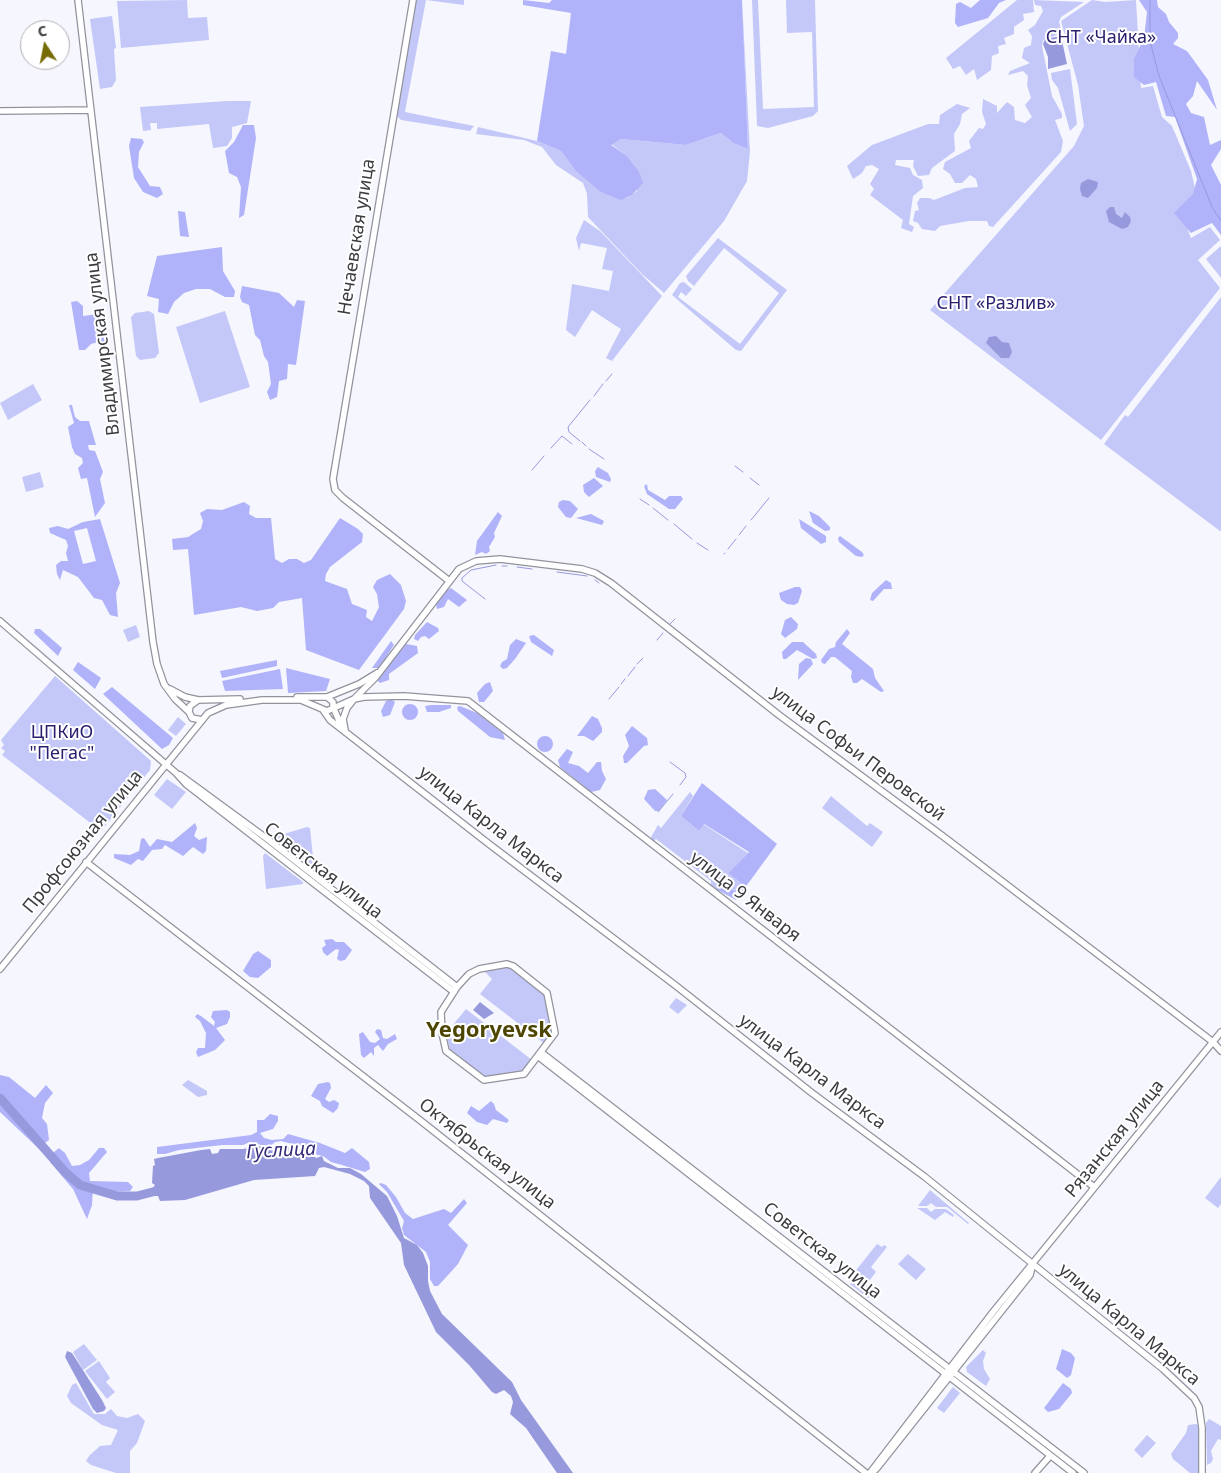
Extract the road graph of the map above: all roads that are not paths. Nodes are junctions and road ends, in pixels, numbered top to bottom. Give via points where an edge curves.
1 (78, 0) edge
2 (413, 0) edge
3 (91, 110) junction
4 (0, 111) edge
5 (448, 580) junction
6 (0, 620) edge
7 (378, 673) junction
8 (164, 684) junction
9 (326, 698) junction
10 (354, 699) junction
11 (200, 700) junction
12 (333, 708) junction
13 (322, 709) junction
14 (208, 713) junction
15 (189, 714) junction
16 (202, 720) junction
17 (345, 730) junction
18 (189, 734) junction
19 (165, 764) junction
20 (86, 862) junction
21 (0, 969) edge
22 (455, 989) junction
23 (1221, 1032) edge
24 (1213, 1042) junction
25 (1221, 1044) edge
26 (1221, 1052) edge
27 (540, 1055) junction
28 (1094, 1187) junction
29 (1033, 1265) junction
30 (949, 1373) junction
31 (1050, 1456) junction
32 (866, 1473) edge
33 (871, 1473) edge
34 (1035, 1473) edge
35 (1073, 1473) edge
36 (1084, 1473) edge
37 (1202, 1473) edge

1 - 3 street, Владимирская улица
2 - 5 street, Нечаевская улица via 333,479 335,490 343,498
3 - 4 street
3 - 8 street, Владимирская улица via 152,642
5 - 7 street
5 - 24 street, улица Софьи Перовской via 460,568 476,561 500,559 582,570 602,576
6 - 19 street, Советская улица
7 - 9 street
7 - 10 street
8 - 11 street via 178,694
8 - 15 street, Владимирская улица
9 - 11 street
9 - 12 street via 333,702
9 - 13 street via 320,702
10 - 12 street
10 - 17 street via 344,714
10 - 28 street, улица 9 Января via 386,695 468,701
11 - 14 street via 206,704
11 - 15 street via 190,706
12 - 13 street via 329,711
12 - 17 street
13 - 14 street via 301,700 262,700 226,705
13 - 17 street, улица Карла Маркса via 330,720
14 - 16 street
15 - 16 street via 195,720
15 - 18 street via 192,724
16 - 18 street, Профсоюзная улица
17 - 29 street, улица Карла Маркса via 925,1177
18 - 19 street, Профсоюзная улица
19 - 20 street, Профсоюзная улица
19 - 22 street, Советская улица via 232,812
20 - 21 street, Профсоюзная улица
20 - 32 street, Октябрьская улица via 421,1121
22 - 27 street via 474,971 507,964 538,984 549,996 555,1030
22 - 27 street via 440,1015 444,1045 478,1078 487,1080 524,1074
23 - 24 street, Рязанская улица
24 - 25 street, улица Софьи Перовской
24 - 26 street, улица Софьи Перовской
24 - 28 street, Рязанская улица
27 - 30 street, Советская улица
28 - 29 street, Рязанская улица
29 - 30 street, Рязанская улица
29 - 37 street, улица Карла Маркса via 1163,1369 1194,1398 1201,1416
30 - 31 street, Советская улица
30 - 33 street, Рязанская улица
30 - 36 street, Советская улица
31 - 34 street
31 - 35 street, Советская улица

